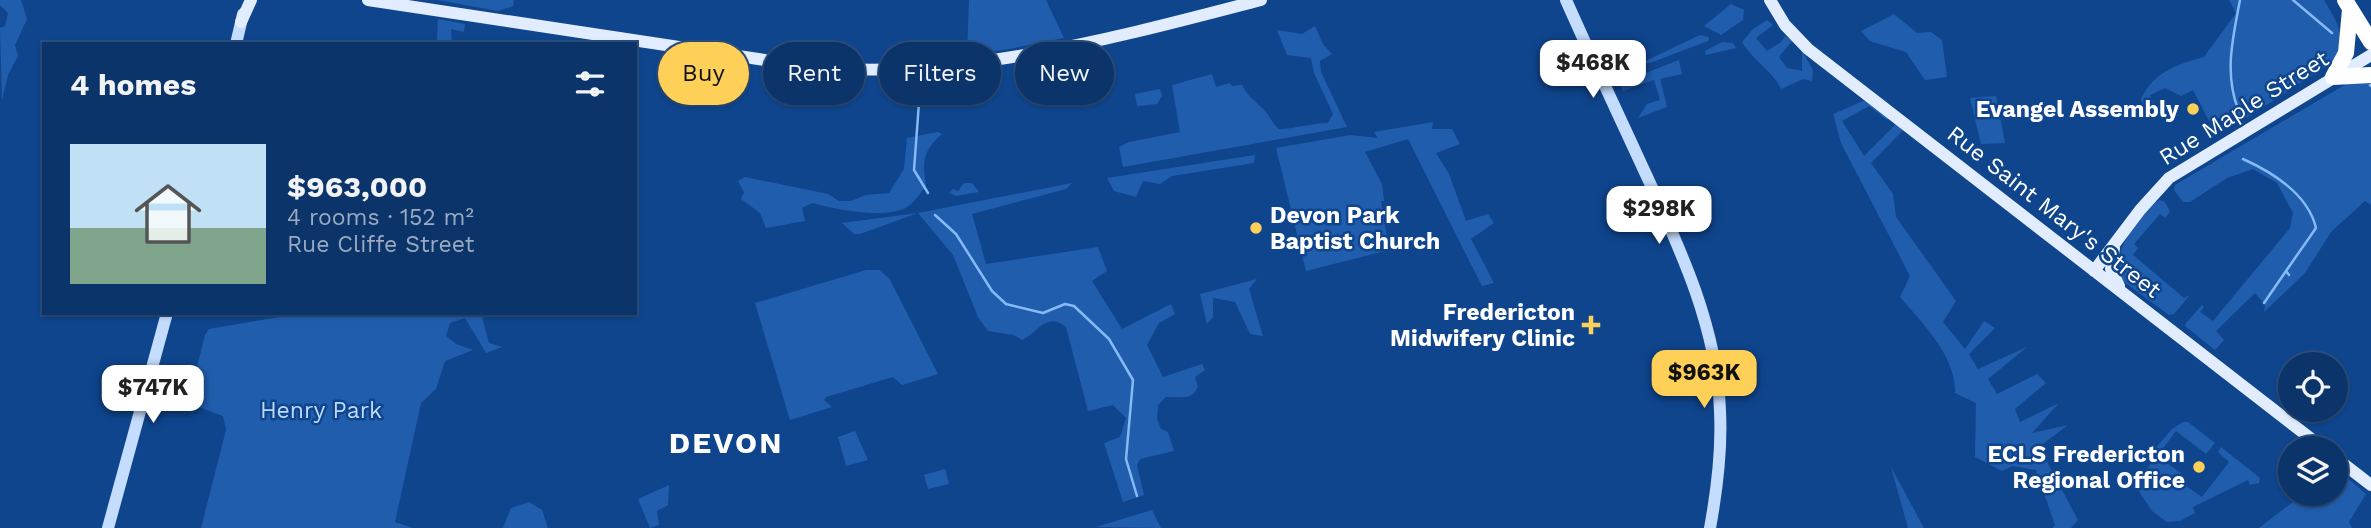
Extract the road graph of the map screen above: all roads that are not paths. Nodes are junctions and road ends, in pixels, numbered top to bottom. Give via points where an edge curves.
1 (247, 0) edge
2 (368, 0) edge
3 (1261, 0) edge
4 (1566, 0) edge
5 (1770, 0) edge
6 (2348, 5) edge
7 (2371, 26) edge
8 (236, 42) edge
9 (2371, 42) edge
10 (2371, 55) edge
11 (2371, 75) edge
12 (2333, 77) junction
13 (2117, 241) junction
14 (2071, 251) junction
15 (2094, 271) junction
16 (2130, 298) junction
17 (166, 315) edge
18 (2308, 436) edge
19 (2348, 467) edge
20 (2371, 485) edge
21 (108, 528) edge
22 (1710, 528) edge

1 - 8 main road
2 - 3 main road via 798,65 859,70 1001,59
4 - 22 main road via 1673,237 1706,326 1720,411
5 - 14 main road, Rue Saint Mary's Street via 1784,25 1808,49
6 - 7 highway
6 - 9 highway
6 - 12 highway via 2346,53
10 - 12 main road, Rue Maple Street
11 - 12 highway
12 - 13 main road, Rue Maple Street via 2182,168 2155,192
13 - 14 main road via 2093,255
13 - 15 main road, Rue Maple Street
13 - 16 main road via 2111,272
14 - 15 main road, Rue Saint Mary's Street
15 - 16 main road, Rue Saint Mary's Street
16 - 18 main road, Rue Saint Mary's Street
17 - 21 main road
19 - 20 main road

